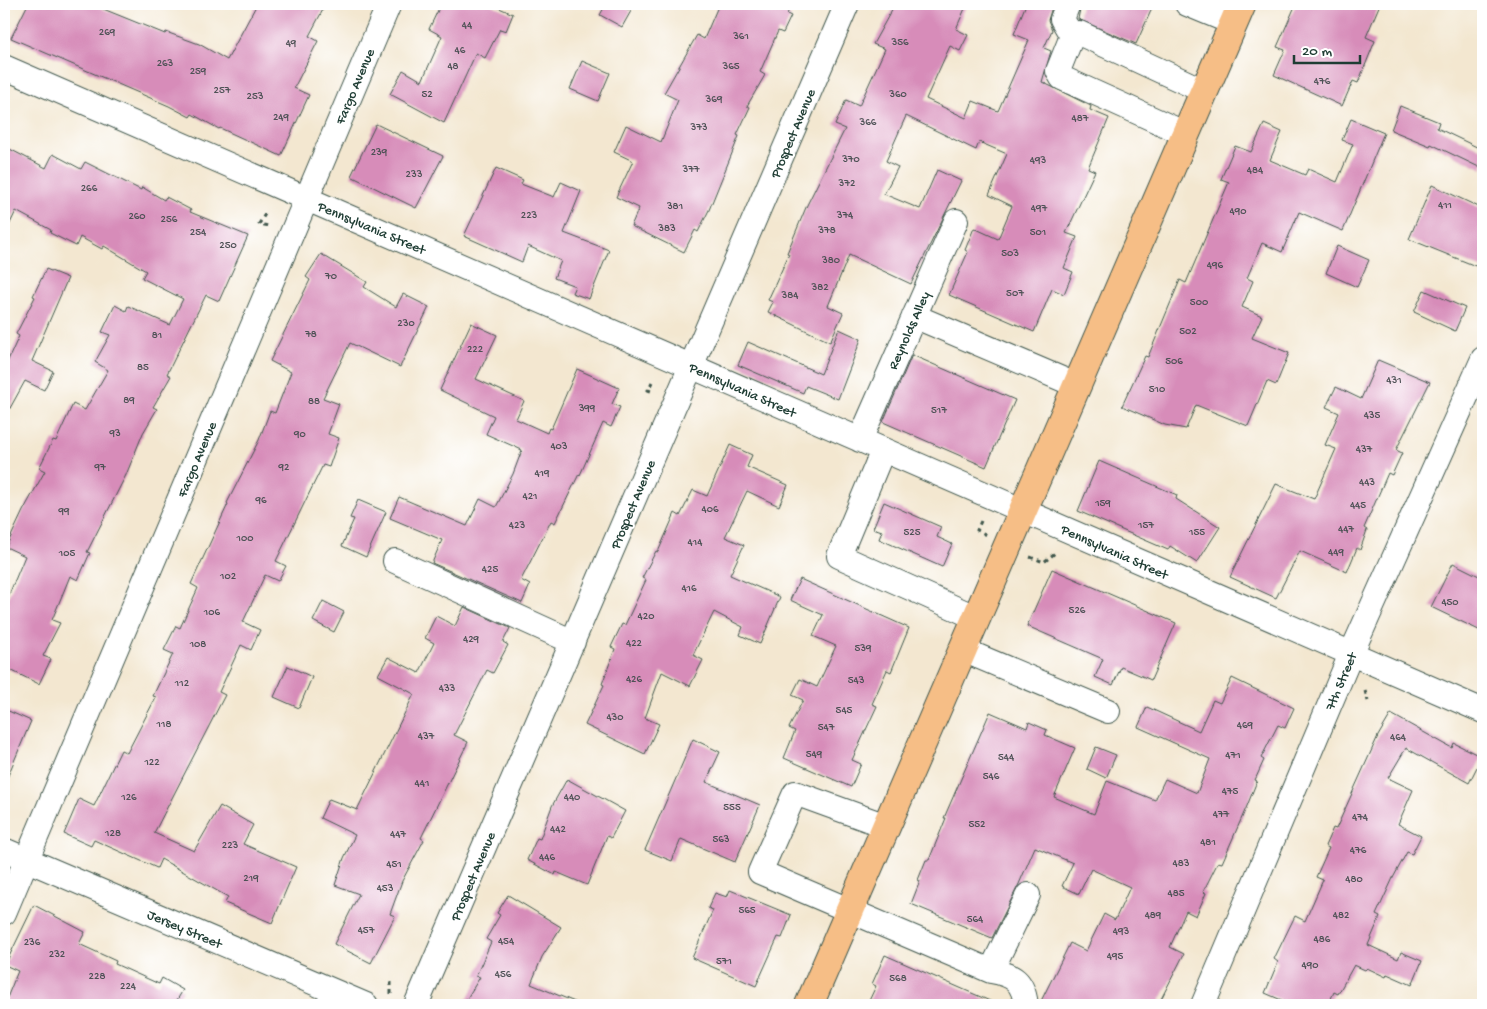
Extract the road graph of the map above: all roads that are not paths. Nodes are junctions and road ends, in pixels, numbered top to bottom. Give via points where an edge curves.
1 (389, 4) edge
2 (847, 4) edge
3 (1068, 4) edge
4 (1188, 4) edge
5 (1237, 13) edge
6 (1076, 34) junction
7 (4, 67) edge
8 (1204, 91) junction
9 (1186, 134) junction
10 (306, 199) junction
11 (956, 221) dead end
12 (914, 316) junction
13 (1483, 359) edge
14 (691, 366) junction
15 (1078, 386) junction
16 (860, 440) junction
17 (883, 450) junction
18 (1024, 511) junction
19 (395, 561) dead end
20 (978, 618) junction
21 (572, 642) junction
22 (963, 650) junction
23 (1351, 654) junction
24 (1108, 711) dead end
25 (1483, 711) edge
26 (886, 826) junction
27 (4, 850) edge
28 (27, 860) junction
29 (1028, 895) dead end
30 (849, 910) junction
31 (4, 913) edge
32 (992, 971) junction
33 (366, 1005) edge
34 (416, 1005) edge
35 (809, 1005) edge
36 (1026, 1005) edge
37 (1203, 1005) edge

1 - 10 street, Fargo Avenue
2 - 14 street, Prospect Avenue
3 - 6 street via 1062,19
4 - 5 street
5 - 8 main road
6 - 8 street
6 - 9 street via 1058,71 1062,78
7 - 10 street, Pennsylvania Street
8 - 9 main road
9 - 15 main road
10 - 14 street, Pennsylvania Street
10 - 28 street, Fargo Avenue
11 - 12 street, Reynolds Alley
12 - 15 street
12 - 16 street, Reynolds Alley
13 - 23 street, 7th Street
14 - 16 street, Pennsylvania Street
14 - 21 street, Prospect Avenue
15 - 18 main road
16 - 17 street, Pennsylvania Street
17 - 18 street, Pennsylvania Street
17 - 20 street via 839,556
18 - 20 main road
18 - 23 street, Pennsylvania Street
19 - 21 street
20 - 22 main road
21 - 34 street, Prospect Avenue
22 - 24 street
22 - 26 main road
23 - 25 street, Pennsylvania Street
23 - 37 street, 7th Street
26 - 30 main road
26 - 30 street via 795,793 760,872
27 - 28 street, Jersey Street
28 - 31 street, Fargo Avenue
28 - 33 street, Jersey Street
29 - 32 street
30 - 32 street
30 - 35 main road
32 - 36 street via 1016,979

